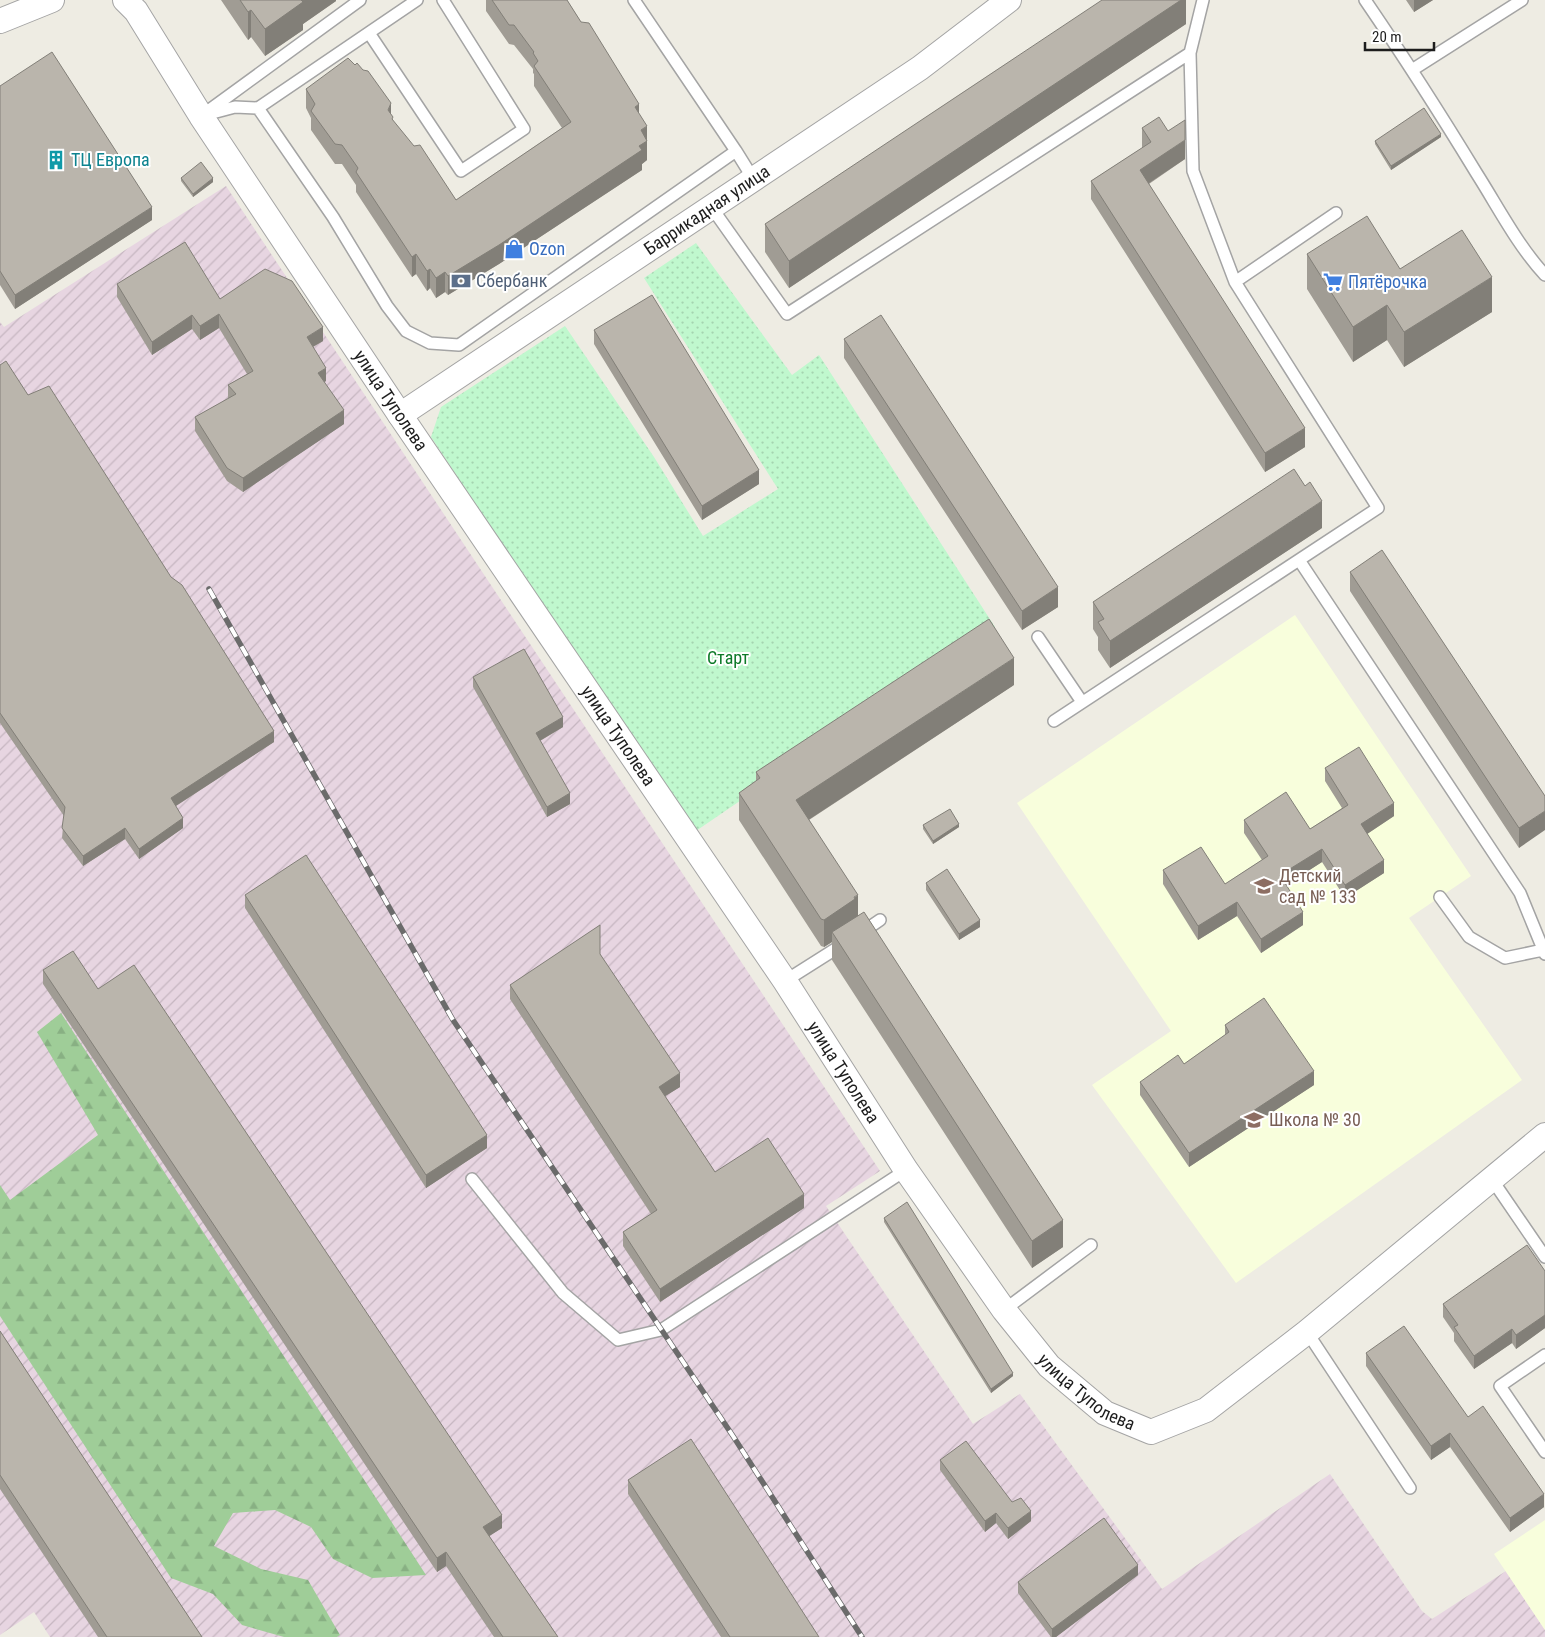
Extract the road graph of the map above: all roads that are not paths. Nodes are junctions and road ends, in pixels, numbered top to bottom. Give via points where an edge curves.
1 (52, 0) edge
2 (125, 0) edge
3 (360, 0) edge
4 (417, 0) edge
5 (443, 0) edge
6 (634, 0) edge
7 (1009, 0) edge
8 (1203, 0) edge
9 (1365, 0) edge
10 (1522, 0) edge
11 (0, 21) edge
12 (369, 33) junction
13 (1190, 53) junction
14 (1412, 70) junction
15 (258, 108) junction
16 (201, 116) junction
17 (736, 151) junction
18 (754, 180) junction
19 (712, 208) junction
20 (1336, 213) dead end
21 (1545, 275) edge
22 (1235, 282) junction
23 (400, 415) junction
24 (1299, 560) junction
25 (1038, 637) dead end
26 (1082, 702) junction
27 (1054, 721) dead end
28 (1440, 897) dead end
29 (880, 920) dead end
30 (1544, 952) edge
31 (785, 981) junction
32 (1545, 1135) edge
33 (906, 1170) junction
34 (1491, 1178) junction
35 (472, 1179) dead end
36 (1090, 1245) dead end
37 (1545, 1257) edge
38 (1004, 1310) junction
39 (1306, 1332) junction
40 (1545, 1355) edge
41 (1545, 1452) edge
42 (1410, 1488) dead end

1 - 11 street
2 - 16 street, улица Туполева via 136,11
3 - 16 lane
4 - 12 lane
5 - 12 lane via 524,129 461,171
6 - 17 lane
7 - 18 street, Баррикадная улица via 920,68
8 - 13 lane
9 - 14 lane
10 - 14 lane
12 - 15 lane
13 - 19 lane via 787,314
13 - 22 lane via 1193,171
14 - 21 lane via 1514,232
15 - 16 lane via 235,107
15 - 17 lane via 334,217 387,306 406,331 430,343 459,345
16 - 23 street, улица Туполева
17 - 18 lane
18 - 19 street, Баррикадная улица
19 - 23 street, Баррикадная улица
20 - 22 lane
22 - 24 lane via 1378,508
23 - 31 street, улица Туполева
24 - 26 lane
24 - 30 lane via 1520,893
25 - 26 lane
26 - 27 lane
28 - 30 lane via 1469,937 1505,958
29 - 31 lane
31 - 33 street, улица Туполева
32 - 34 street
33 - 35 lane via 662,1330 618,1340 563,1293
33 - 38 street, улица Туполева
34 - 37 lane
34 - 39 street
36 - 38 lane
38 - 39 street, улица Туполева via 1050,1366 1105,1413 1151,1432 1206,1410
39 - 42 lane
40 - 41 lane via 1500,1386

